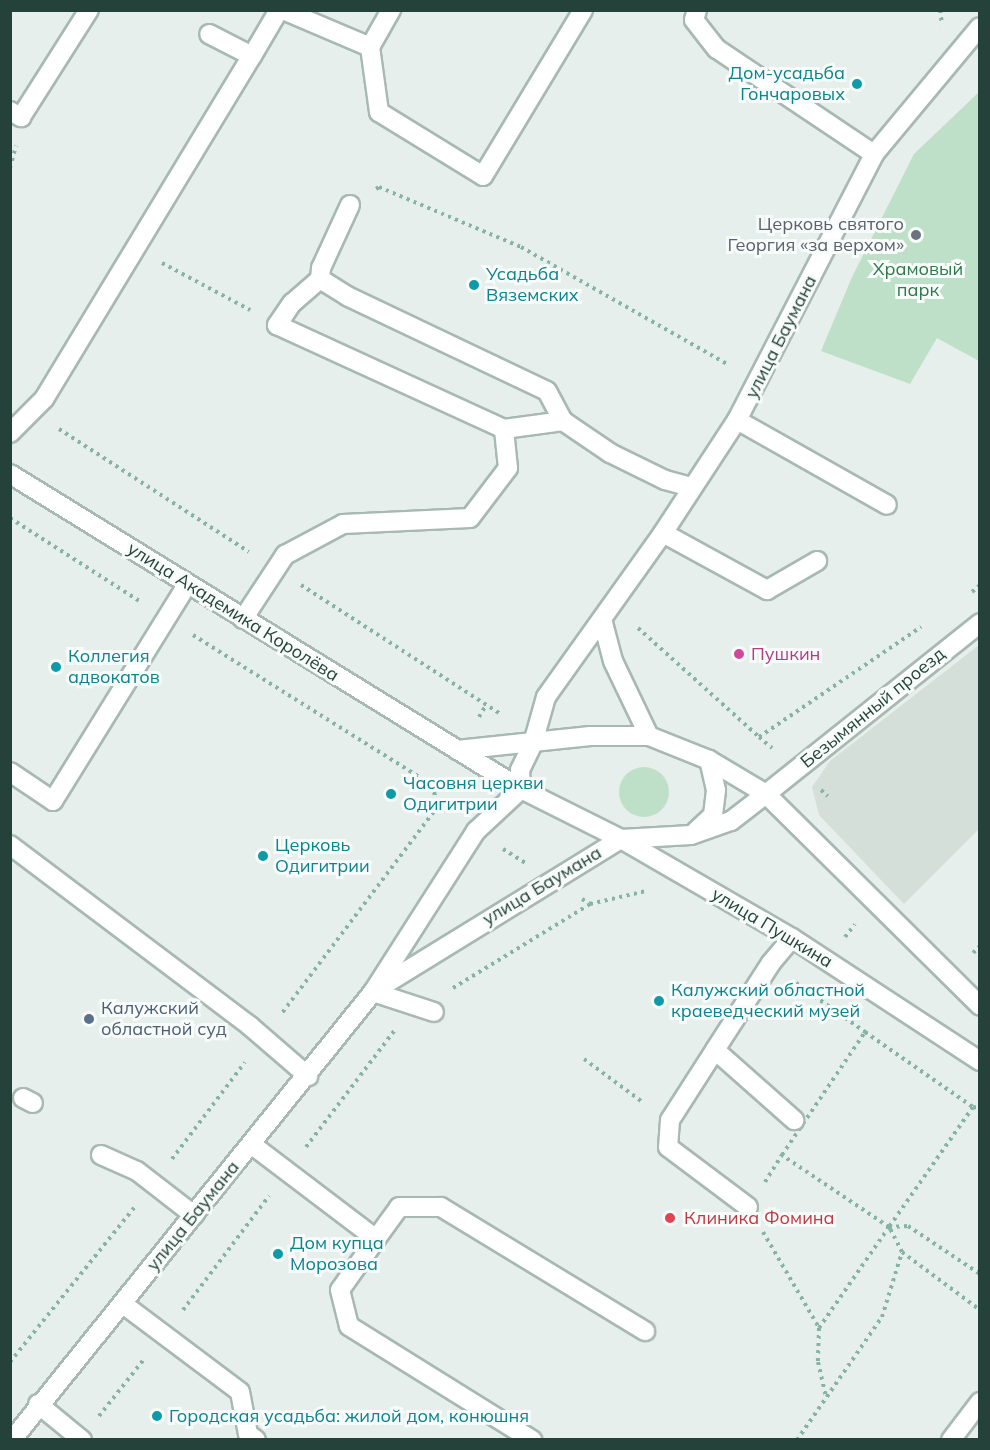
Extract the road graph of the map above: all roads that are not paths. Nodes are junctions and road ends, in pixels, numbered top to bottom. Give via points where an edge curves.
1 (89, 10) edge
2 (279, 10) edge
3 (284, 10) edge
4 (391, 10) edge
5 (583, 10) edge
6 (697, 10) edge
7 (980, 27) edge
8 (208, 34) dead end
9 (370, 47) junction
10 (252, 56) junction
11 (10, 111) edge
12 (874, 154) junction
13 (350, 205) road end
14 (320, 279) junction
15 (737, 420) junction
16 (563, 421) junction
17 (504, 429) junction
18 (10, 433) edge
19 (12, 476) edge
20 (692, 488) junction
21 (887, 504) dead end
22 (663, 533) junction
23 (817, 561) dead end
24 (188, 585) junction
25 (243, 619) junction
26 (602, 619) junction
27 (980, 623) edge
28 (649, 736) junction
29 (533, 743) junction
30 (457, 750) junction
31 (709, 760) junction
32 (10, 772) edge
33 (521, 789) junction
34 (766, 794) junction
35 (691, 836) junction
36 (621, 839) junction
37 (10, 845) edge
38 (792, 938) junction
39 (373, 992) junction
40 (980, 1006) edge
41 (434, 1012) dead end
42 (715, 1050) junction
43 (980, 1060) edge
44 (308, 1076) junction
45 (794, 1120) dead end
46 (251, 1144) junction
47 (101, 1155) dead end
48 (748, 1207) road end
49 (194, 1215) junction
50 (375, 1239) junction
51 (123, 1304) junction
52 (645, 1330) dead end
53 (980, 1402) edge
54 (38, 1404) junction
55 (12, 1440) edge
56 (82, 1440) edge
57 (256, 1440) edge
58 (532, 1440) edge
59 (951, 1440) edge

1 - 11 street via 21,117
2 - 10 street
3 - 9 street
4 - 9 street
5 - 9 street via 483,176 379,112
6 - 12 street via 694,20 717,49
7 - 12 street, улица Баумана
8 - 10 street
10 - 18 street via 44,399
12 - 15 street, улица Баумана
13 - 14 street via 321,268
14 - 16 street via 347,296 548,391
14 - 17 street via 292,303 277,325
15 - 20 street, улица Баумана
15 - 21 street
16 - 17 street
16 - 20 street via 610,453 665,480
17 - 25 street via 508,468 470,518 343,524 285,555
19 - 24 street, улица Академика Королёва
20 - 22 street, улица Баумана
22 - 23 street via 767,590
22 - 26 street, улица Баумана
24 - 25 street, улица Академика Королёва
24 - 32 street via 53,801
25 - 30 street, улица Академика Королёва
26 - 28 street via 613,662
26 - 29 street, улица Баумана via 546,697
27 - 34 street, Безымянный проезд
28 - 29 street via 590,736
28 - 31 street
29 - 30 street
29 - 33 street, улица Баумана via 520,770
30 - 33 street, улица Академика Королёва
31 - 34 street
31 - 35 street via 716,790 713,815
33 - 36 street, улица Пушкина
33 - 39 street, улица Баумана via 476,831
34 - 35 street, Безымянный проезд via 730,821
34 - 40 street via 935,957
35 - 36 street, Безымянный проезд
36 - 38 street, улица Пушкина
36 - 39 street, улица Баумана
37 - 44 street
38 - 42 street via 771,963
38 - 43 street, улица Пушкина
39 - 41 street
39 - 44 street, улица Баумана
42 - 45 street
42 - 48 street via 670,1120 668,1147
44 - 46 street, улица Баумана
46 - 49 street, улица Баумана
46 - 50 street
47 - 49 street via 137,1171
49 - 51 street, улица Баумана
50 - 52 street via 399,1207 441,1207
50 - 58 street via 340,1290 349,1326
51 - 54 street, улица Баумана
51 - 57 street via 240,1392 248,1434
53 - 59 street
54 - 55 street, улица Баумана
54 - 56 street

